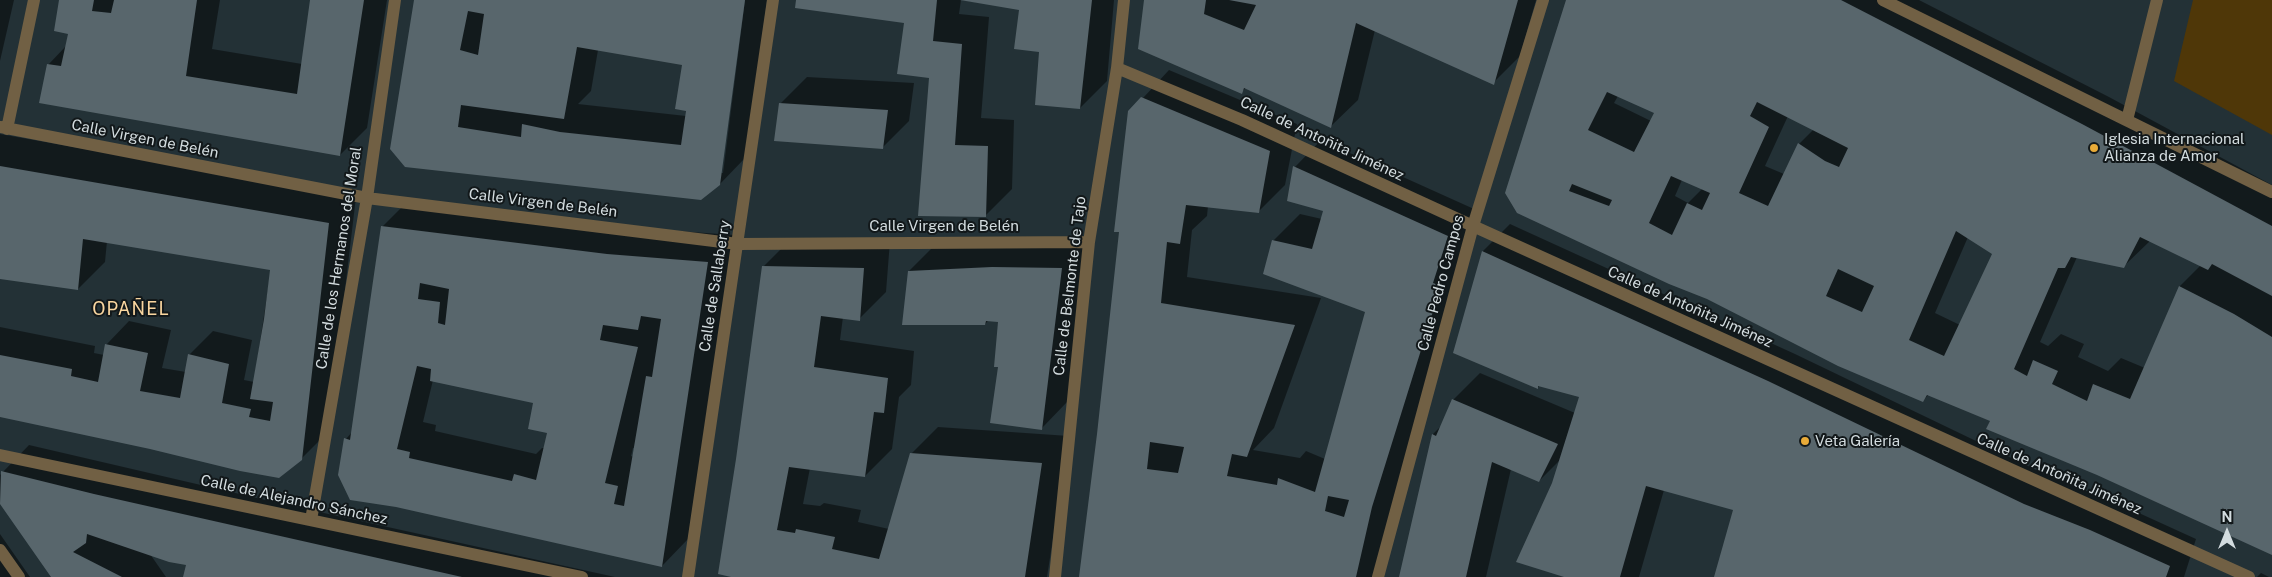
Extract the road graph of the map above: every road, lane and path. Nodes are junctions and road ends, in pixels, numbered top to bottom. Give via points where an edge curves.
1 (34, 0) edge
2 (395, 0) edge
3 (774, 0) edge
4 (1124, 0) edge
5 (1543, 0) edge
6 (1883, 0) edge
7 (2157, 0) edge
8 (1117, 68) junction
9 (2127, 120) junction
10 (3, 128) edge
11 (2272, 192) edge
12 (366, 198) junction
13 (1473, 226) junction
14 (1089, 242) junction
15 (738, 244) junction
16 (0, 455) edge
17 (311, 520) junction
18 (0, 550) edge
19 (18, 577) edge
20 (582, 577) edge
21 (688, 577) edge
22 (1056, 577) edge
23 (1378, 577) edge
24 (2249, 577) edge

1 - 10 street
2 - 12 street, Calle de los Hermanos del Moral
3 - 15 street, Calle de Sallaberry
4 - 8 street, Calle de Belmonte de Tajo
5 - 13 street, Calle Pedro Campos
6 - 9 street
7 - 9 street
8 - 13 street, Calle de Antoñita Jiménez via 1242,120
8 - 14 street, Calle de Belmonte de Tajo
9 - 11 street
10 - 12 street, Calle Virgen de Belén
12 - 15 street, Calle Virgen de Belén
12 - 17 street, Calle de los Hermanos del Moral
13 - 23 street, Calle Pedro Campos
13 - 24 street, Calle de Antoñita Jiménez
14 - 15 street, Calle Virgen de Belén
14 - 22 street, Calle de Belmonte de Tajo
15 - 21 street, Calle de Sallaberry
16 - 17 street, Calle de Alejandro Sánchez
17 - 20 street, Calle de Alejandro Sánchez
18 - 19 street

